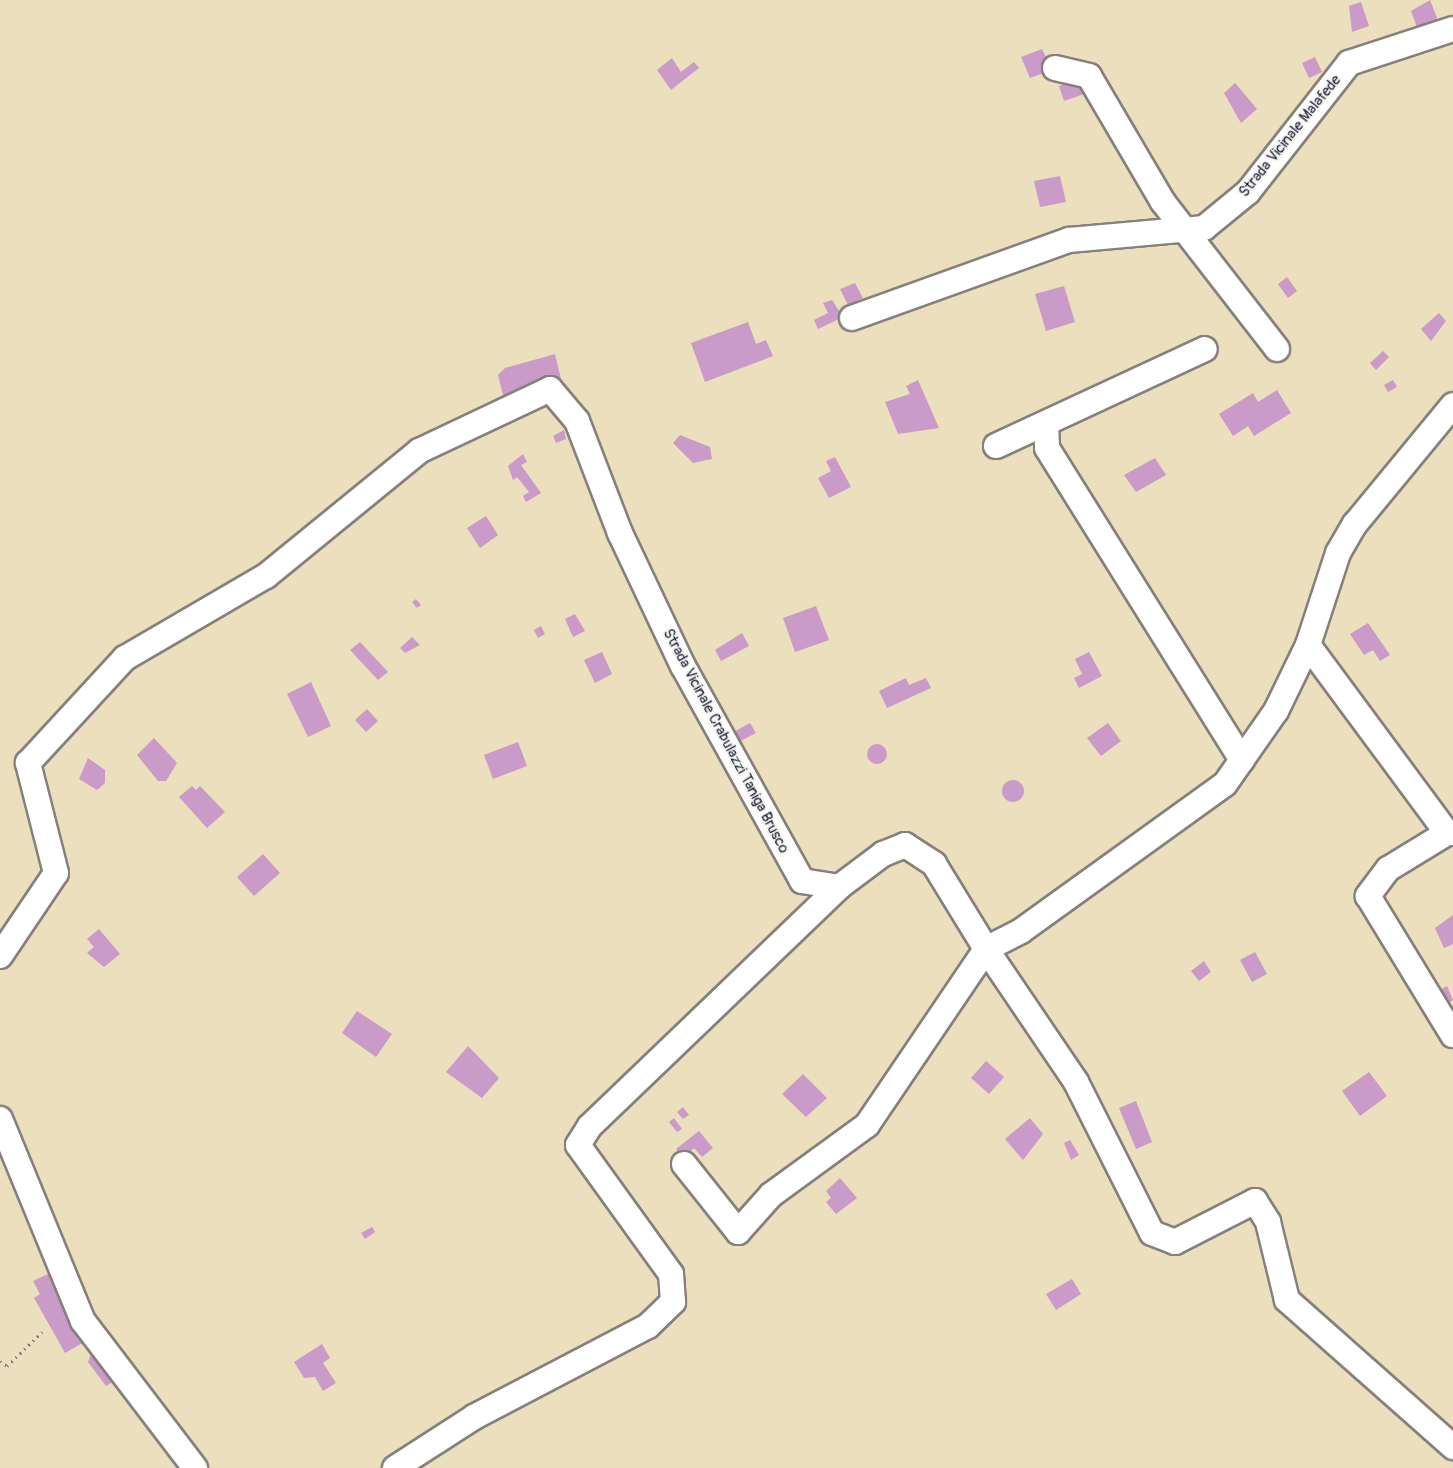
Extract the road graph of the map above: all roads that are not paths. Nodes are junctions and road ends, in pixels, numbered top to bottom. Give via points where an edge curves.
1 (1453, 29) edge
2 (1055, 68) dead end
3 (1185, 230) junction
4 (852, 318) dead end
5 (1205, 349) dead end
6 (1277, 349) dead end
7 (1453, 405) edge
8 (1046, 426) junction
9 (996, 446) dead end
10 (1308, 645) junction
11 (1242, 759) junction
12 (1450, 833) edge
13 (839, 887) junction
14 (986, 949) junction
15 (0, 956) edge
16 (1453, 1035) edge
17 (0, 1119) edge
18 (684, 1164) dead end
19 (1453, 1447) edge
20 (195, 1468) edge
21 (395, 1468) edge

1 - 3 street, Strada Vicinale Malafede via 1349,63 1248,192 1204,228
2 - 3 street via 1089,76 1121,135
3 - 4 street, Strada Vicinale Malafede via 1147,229 1069,240
3 - 6 street
5 - 8 street
7 - 10 street via 1355,524 1338,553
8 - 9 street
8 - 11 street via 1047,448
10 - 11 street via 1276,711
10 - 12 street
11 - 14 street via 1225,784 1021,932
12 - 16 street via 1388,869 1368,896
13 - 14 street via 883,854 905,845 934,864
13 - 15 street, Strada Vicinale Crabulazzi Taniga Brusco via 802,881 687,675 620,533 577,421 550,389 419,451 266,576 125,658 28,763 56,873
13 - 21 street via 590,1126 578,1145 671,1274 673,1302 648,1326 464,1423
14 - 18 street via 867,1125 771,1195 738,1232
14 - 19 street via 1076,1082 1152,1233 1175,1242 1254,1201 1268,1222 1287,1300
17 - 20 street via 83,1321

